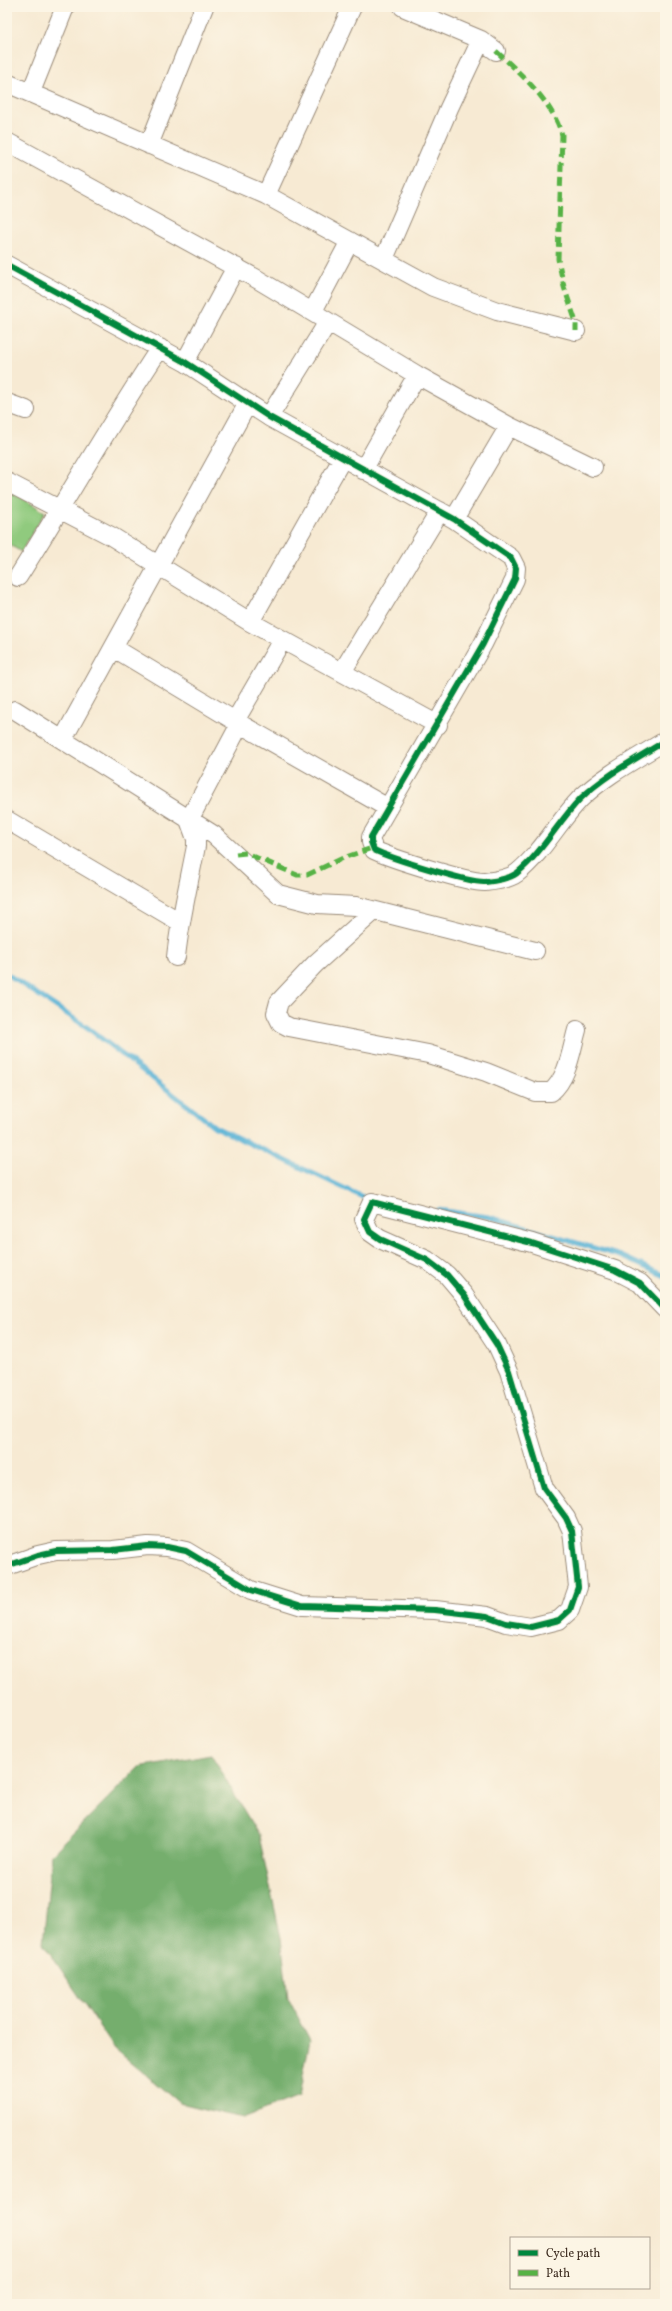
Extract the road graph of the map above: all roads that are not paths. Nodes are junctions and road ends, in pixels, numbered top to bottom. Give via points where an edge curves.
1 (65, 7) edge
2 (204, 7) edge
3 (352, 7) edge
4 (403, 7) edge
5 (481, 40) junction
6 (496, 51) dead end
7 (7, 83) edge
8 (31, 92) junction
9 (7, 142) edge
10 (149, 145) junction
11 (266, 194) junction
12 (350, 241) junction
13 (384, 259) junction
14 (7, 265) edge
15 (236, 267) junction
16 (313, 311) junction
17 (328, 322) junction
18 (576, 331) dead end
19 (160, 348) junction
20 (185, 362) junction
21 (416, 375) junction
22 (7, 403) edge
23 (248, 403) junction
24 (26, 410) dead end
25 (269, 417) junction
26 (509, 426) junction
27 (342, 459) junction
28 (593, 467) dead end
29 (363, 470) junction
30 (7, 482) edge
31 (61, 510) junction
32 (447, 515) junction
33 (158, 565) junction
34 (18, 577) dead end
35 (250, 622) junction
36 (282, 640) junction
37 (114, 648) junction
38 (342, 672) junction
39 (15, 710) dead end
40 (237, 723) junction
41 (438, 725) junction
42 (63, 739) junction
43 (665, 741) edge
44 (388, 808) junction
45 (7, 820) edge
46 (189, 820) junction
47 (374, 911) junction
48 (180, 922) junction
49 (535, 951) dead end
50 (176, 957) dead end
51 (577, 1030) dead end
52 (665, 1309) edge
53 (7, 1566) edge

1 - 8 street
2 - 10 street
3 - 11 street
4 - 5 street
5 - 6 street
5 - 13 street
7 - 8 street
8 - 10 street
9 - 15 street
10 - 11 street
11 - 12 street
12 - 13 street
12 - 16 street
13 - 18 street via 433,287 497,311
14 - 19 street
15 - 16 street
15 - 20 street
16 - 17 street
17 - 21 street
17 - 25 street
19 - 20 street
19 - 31 street via 110,424
20 - 23 street
21 - 26 street
21 - 29 street
22 - 24 street
23 - 25 street
23 - 33 street
25 - 27 street
26 - 28 street
26 - 32 street
27 - 29 street
27 - 35 street
29 - 32 street
30 - 31 street
31 - 33 street via 111,536
31 - 34 street
32 - 38 street
32 - 41 street via 501,550 511,558 516,568 515,579 489,632
33 - 35 street
33 - 37 street
35 - 36 street
36 - 38 street
36 - 40 street
37 - 40 street
37 - 42 street
38 - 41 street
39 - 42 street
40 - 44 street
40 - 46 street
41 - 44 street
42 - 46 street
43 - 44 street via 603,779 580,800 529,861 516,874 505,878 484,882 456,876 374,850 371,837
45 - 48 street
46 - 47 street via 227,845 278,894 317,904 356,906
46 - 48 street via 196,846 189,889
47 - 49 street
47 - 51 street via 315,964 279,1002 276,1014 281,1023 289,1027 428,1054 486,1072 535,1092 551,1092 559,1086
48 - 50 street
52 - 53 street via 640,1283 615,1270 532,1243 372,1202 364,1219 370,1232 380,1239 427,1260 447,1276 464,1295 497,1345 509,1371 544,1488 566,1518 572,1531 578,1587 570,1610 559,1620 531,1627 506,1623 487,1616 435,1610 302,1606 251,1590 186,1551 166,1547 38,1554

